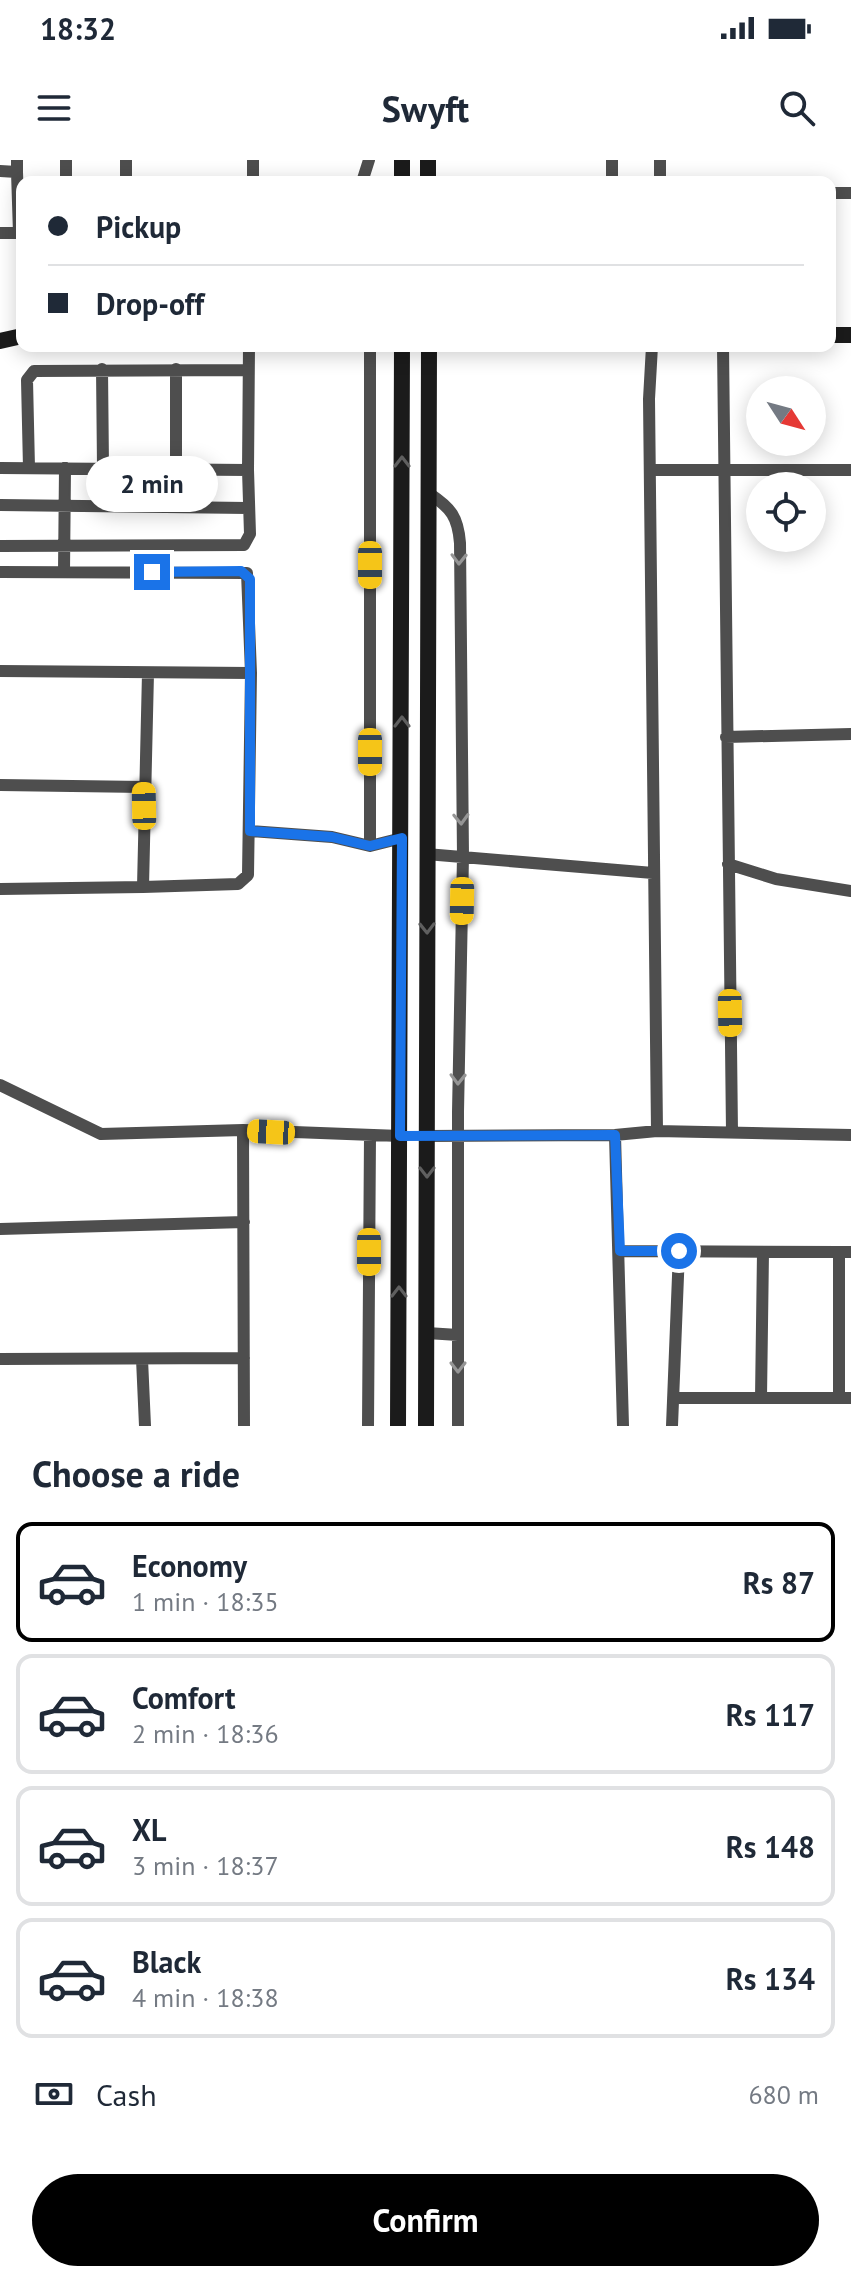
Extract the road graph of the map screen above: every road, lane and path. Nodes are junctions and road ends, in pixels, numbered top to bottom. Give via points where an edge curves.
1 (17, 166) edge
2 (0, 171) edge
3 (249, 352) edge
4 (370, 352) edge
5 (402, 352) edge
6 (429, 352) edge
7 (652, 352) edge
8 (723, 352) edge
9 (102, 369) junction
10 (176, 369) junction
11 (248, 370) junction
12 (103, 467) junction
13 (0, 468) edge
14 (29, 468) junction
15 (65, 468) junction
16 (176, 469) junction
17 (726, 469) junction
18 (248, 470) junction
19 (650, 470) junction
20 (851, 470) edge
21 (430, 494) junction
22 (0, 505) edge
23 (64, 505) junction
24 (248, 508) junction
25 (0, 546) edge
26 (65, 547) junction
27 (0, 572) edge
28 (64, 572) junction
29 (0, 671) edge
30 (148, 673) junction
31 (251, 673) junction
32 (851, 734) edge
33 (726, 737) junction
34 (0, 785) edge
35 (144, 787) junction
36 (250, 831) junction
37 (402, 838) junction
38 (370, 846) junction
39 (426, 854) junction
40 (463, 856) junction
41 (728, 864) junction
42 (653, 873) junction
43 (143, 887) junction
44 (0, 889) edge
45 (851, 891) edge
46 (0, 1085) edge
47 (243, 1130) junction
48 (657, 1131) junction
49 (732, 1132) junction
50 (458, 1133) junction
51 (370, 1135) junction
52 (615, 1135) junction
53 (851, 1135) edge
54 (400, 1136) junction
55 (427, 1136) junction
56 (244, 1222) junction
57 (0, 1229) edge
58 (620, 1251) junction
59 (679, 1251) junction
60 (763, 1252) junction
61 (845, 1252) edge
62 (427, 1333) junction
63 (399, 1335) junction
64 (458, 1335) junction
65 (244, 1358) junction
66 (0, 1359) edge
67 (142, 1359) junction
68 (674, 1398) junction
69 (761, 1398) junction
70 (845, 1398) edge
71 (145, 1426) edge
72 (244, 1426) edge
73 (368, 1426) edge
74 (398, 1426) edge
75 (426, 1426) edge
76 (458, 1426) edge
77 (623, 1426) edge
78 (672, 1426) edge

1 - 2 street
3 - 11 street
4 - 38 street
37 -> 5 main road
6 - 21 main road
7 - 19 street
8 - 17 street
9 - 10 street
9 - 12 street
9 - 14 street via 40,369 30,374
10 - 11 street
10 - 16 street
11 - 18 street
12 - 15 street
12 - 16 street
13 - 14 street
14 - 15 street
15 - 23 street
16 - 18 street
17 - 19 street
17 - 20 street
17 - 33 street
18 - 24 street
19 - 42 street
21 - 39 main road
21 -> 40 street via 450,507 458,520
22 - 23 street
23 - 24 street
23 - 26 street
24 - 26 street via 250,534 244,545
25 - 26 street
26 - 28 street
27 - 28 street
28 - 31 street via 247,573
29 - 30 street
30 - 31 street
30 - 35 street
31 - 36 street
32 - 33 street
33 - 41 street
34 - 35 street
35 - 43 street
36 - 38 street via 332,837
36 - 43 street via 244,882
37 - 38 street
37 - 54 main road
39 - 40 street
39 -> 55 main road
40 - 42 street
40 -> 50 street
41 - 45 street via 776,879
41 - 49 street
42 - 48 street
43 - 44 street
46 - 47 street via 101,1134
47 - 51 street
47 - 56 street
48 - 49 street
48 - 52 street
49 - 53 street
50 - 52 street
50 - 55 street
50 - 64 street
51 - 54 street
51 - 73 street
52 - 58 street
54 - 55 main road
63 -> 54 main road
55 -> 62 main road
56 - 57 street
56 - 65 street
58 - 59 street
58 - 77 street
59 - 60 street
59 - 68 street
60 - 61 street
60 - 69 street
61 - 70 street
62 - 63 main road
62 - 64 street
62 - 75 main road
63 - 74 main road
64 -> 76 street
65 - 67 street
65 - 72 street
66 - 67 street
67 - 71 street
68 - 69 street
68 - 78 street
69 - 70 street

